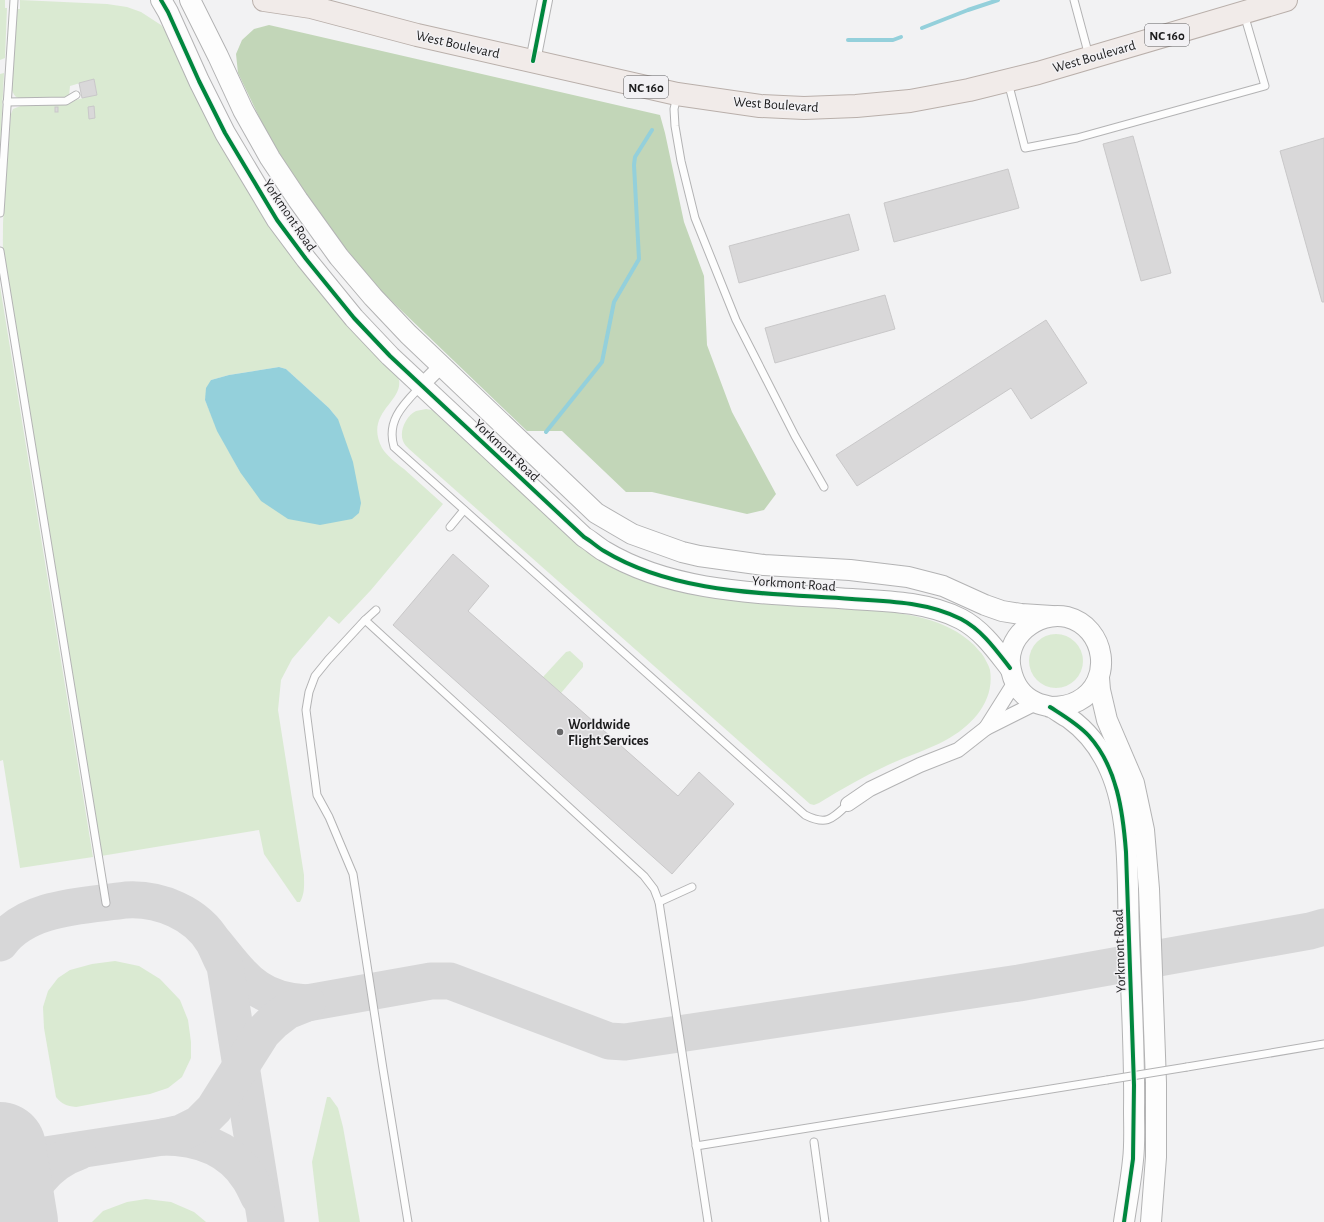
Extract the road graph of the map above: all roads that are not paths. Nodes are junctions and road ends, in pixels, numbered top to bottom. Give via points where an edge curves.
1 (14, 0) edge
2 (161, 0) edge
3 (190, 0) edge
4 (264, 0) edge
5 (545, 0) edge
6 (1074, 0) edge
7 (1286, 0) edge
8 (1242, 6) edge
9 (1090, 58) junction
10 (533, 61) junction
11 (1008, 80) junction
12 (677, 94) junction
13 (76, 95) dead end
14 (8, 102) junction
15 (0, 213) edge
16 (0, 251) edge
17 (441, 366) junction
18 (422, 385) junction
19 (824, 487) dead end
20 (464, 510) junction
21 (450, 527) dead end
22 (376, 610) dead end
23 (1052, 616) junction
24 (365, 620) junction
25 (1012, 675) junction
26 (1099, 678) junction
27 (1043, 705) junction
28 (986, 728) junction
29 (848, 804) joint
30 (692, 887) dead end
31 (659, 902) junction
32 (106, 903) dead end
33 (1324, 1044) edge
34 (814, 1142) dead end
35 (696, 1146) junction
36 (408, 1222) edge
37 (708, 1222) edge
38 (825, 1222) edge
39 (1124, 1222) edge
40 (1151, 1222) edge

1 - 14 lane
2 - 18 street, Yorkmont Road via 225,133 277,220 354,318
3 - 17 street, Yorkmont Road via 242,110 298,200 372,297
4 - 10 main road, West Boulevard / NC 160 via 310,7 417,35
5 - 10 street
6 - 9 lane
7 - 8 main road, West Boulevard / NC 160
8 - 9 main road, West Boulevard / NC 160
8 - 11 lane via 1265,86 1077,138 1025,148
9 - 11 main road, West Boulevard / NC 160
10 - 12 main road, West Boulevard / NC 160
11 - 12 main road, West Boulevard / NC 160 via 910,101 856,106 760,106
12 - 19 lane via 674,109 675,126 695,218 736,320
13 - 14 lane via 66,101
14 - 15 lane
16 - 32 lane
17 - 18 street
17 - 23 street, Yorkmont Road via 596,513 632,534 682,552 716,559 908,577 943,586 1002,611
18 - 20 lane via 392,423 390,436 394,447
18 - 25 street, Yorkmont Road via 584,537 618,559 658,574 709,587 885,601 932,609 961,620 981,634
20 - 21 lane
20 - 29 lane via 805,815 815,820 832,819
22 - 24 lane
23 - 25 street, Yorkmont Road via 1038,619 1025,628 1016,639 1011,653
23 - 26 street, Yorkmont Road via 1067,617 1081,623 1093,634 1100,648 1102,663
24 - 31 lane via 644,876 654,889
24 - 36 lane via 315,676 306,710 318,795 353,874
25 - 27 street, Yorkmont Road via 1024,694
25 - 28 street
26 - 27 street, Yorkmont Road via 1091,691 1079,701 1065,706
26 - 40 street, Yorkmont Road via 1107,720 1134,783 1144,830 1149,889 1156,1083 1156,1157
27 - 28 street
27 - 39 street, Yorkmont Road via 1090,737 1110,770 1122,815 1126,852 1134,1085 1133,1159
28 - 29 street via 958,750 884,782
30 - 31 lane
31 - 35 lane
33 - 35 lane, bridge
34 - 38 lane
35 - 37 lane

